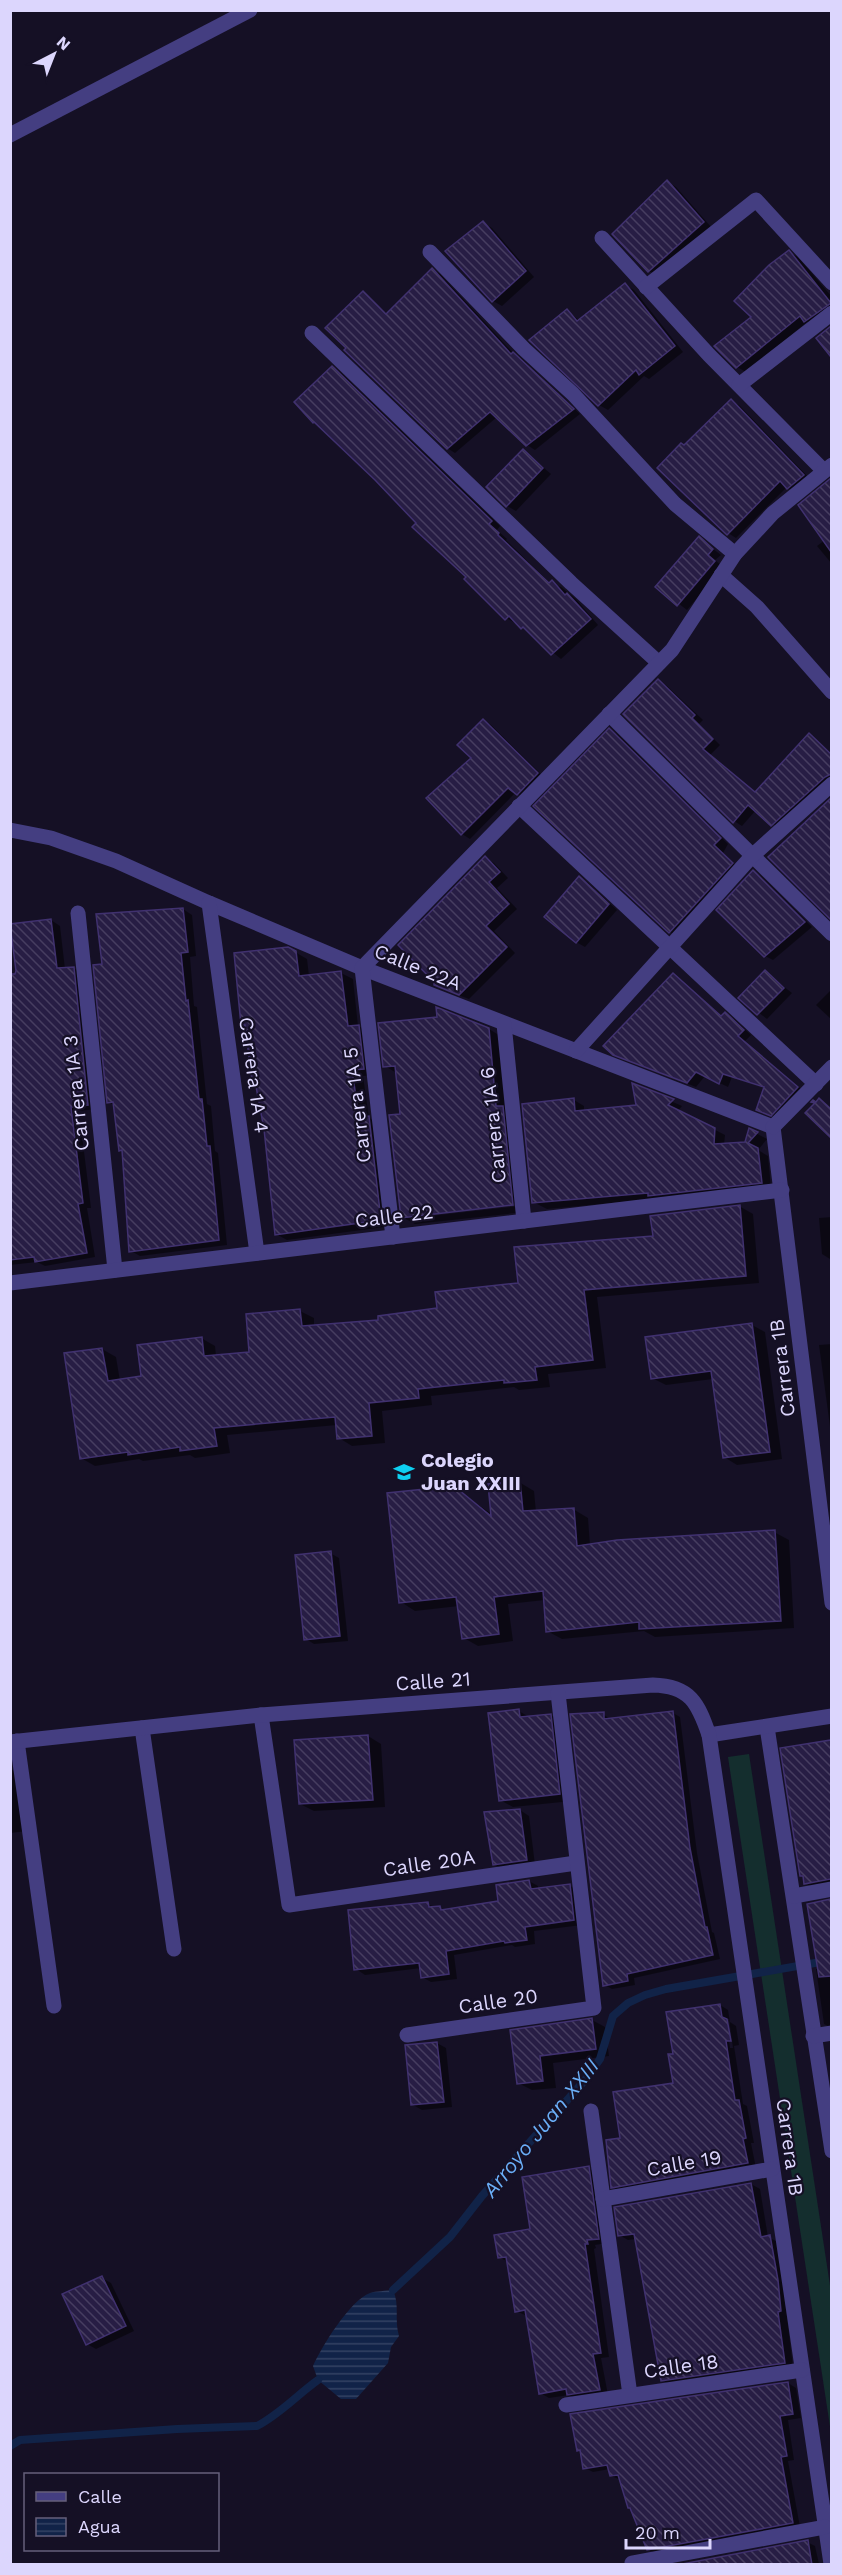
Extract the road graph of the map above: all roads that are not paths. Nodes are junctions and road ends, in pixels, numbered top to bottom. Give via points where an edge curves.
1 (250, 10) edge
2 (10, 135) edge
3 (602, 238) dead end
4 (430, 252) dead end
5 (831, 283) edge
6 (646, 287) junction
7 (831, 313) edge
8 (312, 333) dead end
9 (739, 385) junction
10 (827, 468) edge
11 (735, 554) junction
12 (721, 574) junction
13 (659, 663) junction
14 (831, 692) edge
15 (609, 714) junction
16 (831, 784) edge
17 (519, 806) junction
18 (10, 830) edge
19 (753, 855) junction
20 (209, 903) junction
21 (78, 913) dead end
22 (831, 934) edge
23 (670, 948) junction
24 (362, 968) junction
25 (504, 1024) junction
26 (576, 1051) junction
27 (831, 1067) edge
28 (816, 1084) junction
29 (773, 1127) junction
30 (782, 1190) junction
31 (524, 1221) junction
32 (393, 1237) junction
33 (257, 1253) junction
34 (115, 1270) junction
35 (10, 1283) edge
36 (831, 1603) edge
37 (558, 1693) junction
38 (261, 1715) junction
39 (831, 1716) edge
40 (767, 1727) junction
41 (142, 1728) junction
42 (708, 1735) junction
43 (14, 1741) edge
44 (576, 1863) junction
45 (831, 1889) edge
46 (794, 1896) junction
47 (174, 1949) dead end
48 (54, 2006) dead end
49 (831, 2033) edge
50 (407, 2035) dead end
51 (813, 2036) junction
52 (591, 2111) dead end
53 (831, 2151) edge
54 (772, 2169) junction
55 (603, 2199) junction
56 (802, 2370) junction
57 (630, 2395) junction
58 (566, 2405) dead end
59 (825, 2527) junction
60 (632, 2563) edge
61 (831, 2565) edge

1 - 2 street
3 - 6 street
4 - 11 street via 573,394 675,504
5 - 6 street via 756,200
6 - 9 street
7 - 9 street
8 - 13 street
9 - 10 street
10 - 11 street via 773,513
11 - 12 street
12 - 13 street via 672,650
12 - 14 street via 757,607
13 - 15 street
15 - 17 street
15 - 19 street
16 - 19 street
17 - 23 street
17 - 24 street
18 - 20 street, Calle 22A via 51,838 116,861
19 - 22 street
19 - 23 street
20 - 24 street, Calle 22A
20 - 33 street, Carrera 1A 4
21 - 34 street, Carrera 1A 3
23 - 26 street
23 - 28 street
24 - 25 street, Calle 22A
24 - 32 street, Carrera 1A 5
25 - 26 street, Calle 22A
25 - 31 street, Carrera 1A 6
26 - 29 street, Calle 22A
27 - 28 street
28 - 29 street
29 - 30 street, Carrera 1B
30 - 31 street, Calle 22
30 - 36 street, Carrera 1B
31 - 32 street, Calle 22
32 - 33 street, Calle 22
33 - 34 street, Calle 22
34 - 35 street, Calle 22
37 - 38 street, Calle 21
37 - 42 street, Calle 21 via 671,1685 698,1705
37 - 44 street
38 - 41 street, Calle 21
38 - 44 street, Calle 20A via 288,1905
39 - 40 street
40 - 42 street
40 - 46 street, Carrera 1B
41 - 43 street, Calle 21
41 - 47 street
42 - 54 street, Carrera 1B
43 - 48 street
44 - 50 street, Calle 20 via 594,2008
45 - 46 street
46 - 51 street, Carrera 1B
49 - 51 street
51 - 53 street, Carrera 1B
52 - 55 street
54 - 55 street, Calle 19
54 - 56 street, Carrera 1B
55 - 57 street
56 - 57 street, Calle 18
56 - 59 street, Carrera 1B
57 - 58 street, Calle 18
59 - 60 street
59 - 61 street, Carrera 1B

